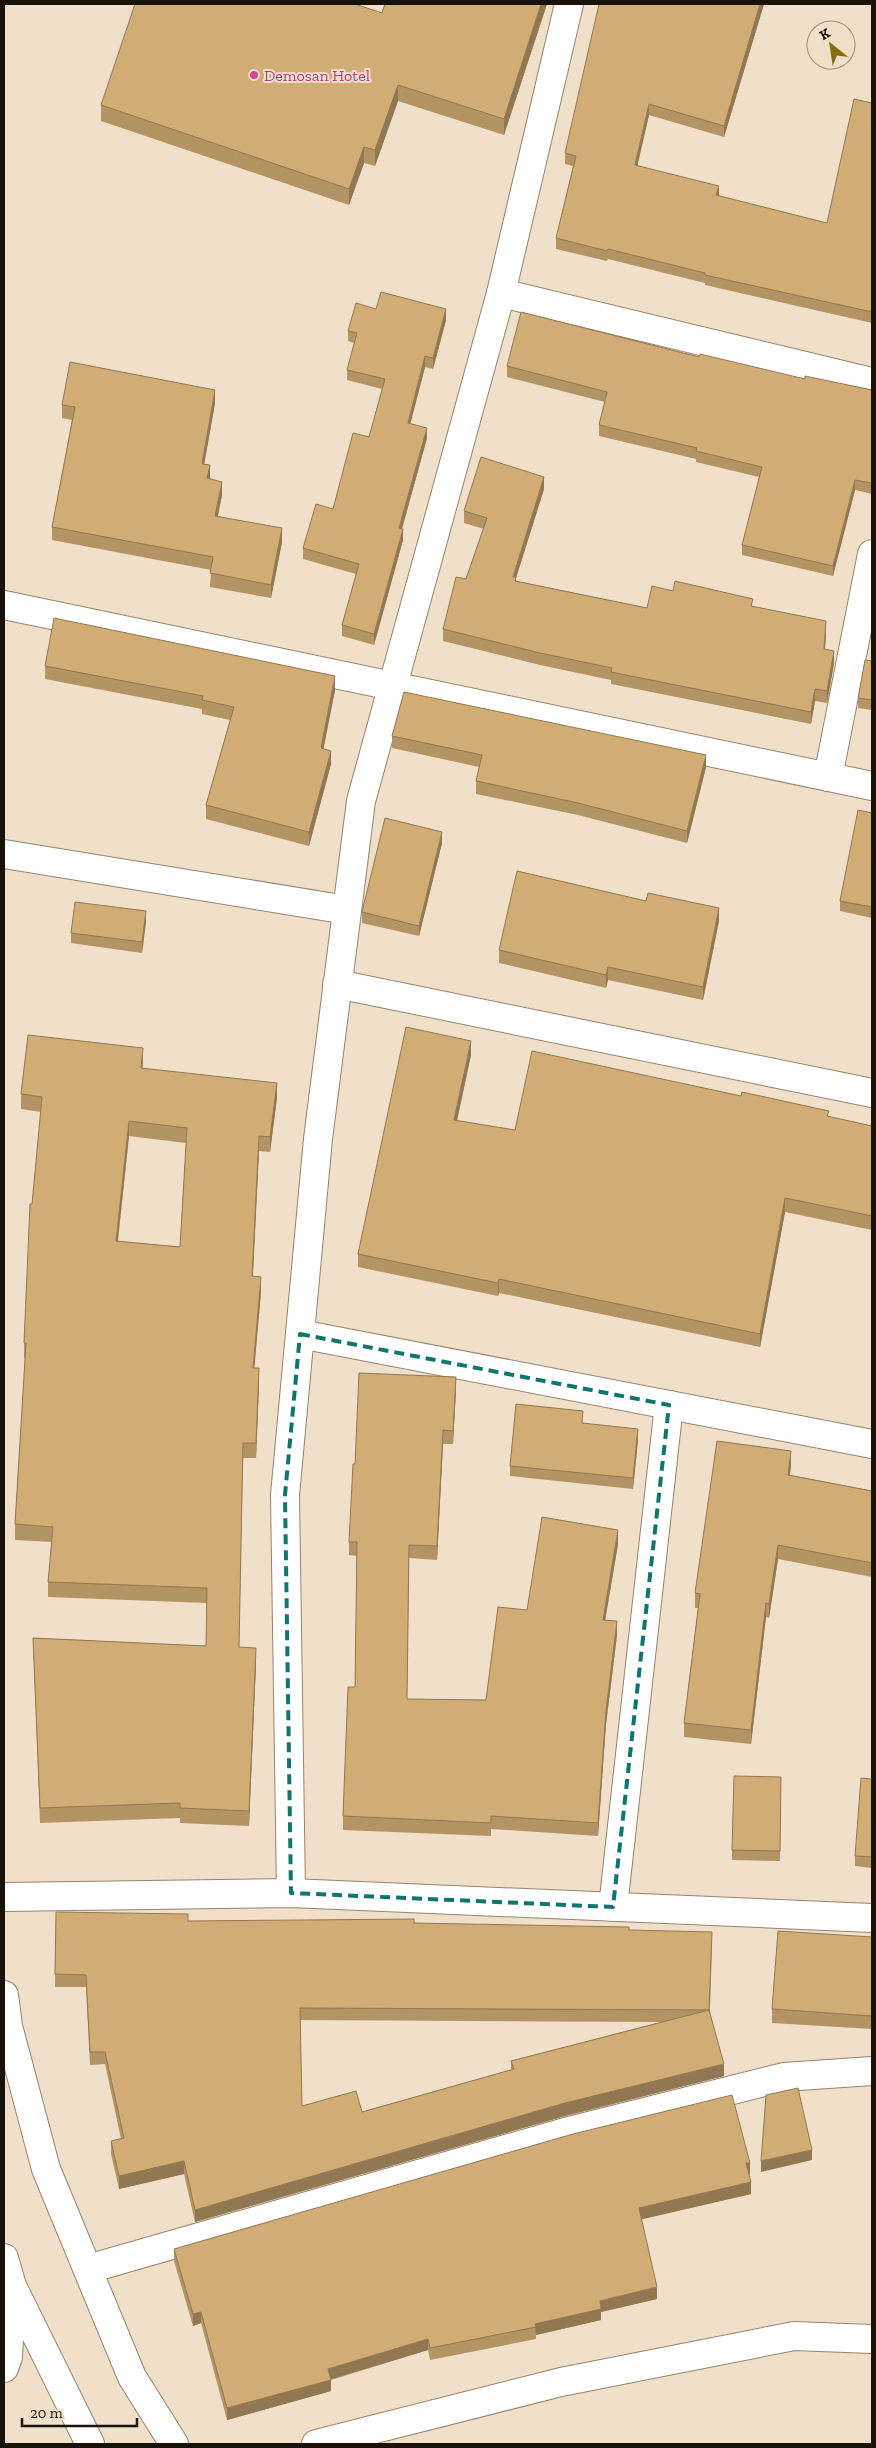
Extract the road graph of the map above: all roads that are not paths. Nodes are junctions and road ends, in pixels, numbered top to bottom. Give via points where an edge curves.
1 (569, 4) edge
2 (501, 293) junction
3 (872, 382) edge
4 (872, 554) edge
5 (4, 605) edge
6 (392, 684) junction
7 (828, 777) junction
8 (872, 786) edge
9 (4, 854) edge
10 (347, 910) junction
11 (337, 984) junction
12 (872, 1093) edge
13 (300, 1334) junction
14 (670, 1405) junction
15 (872, 1444) edge
16 (292, 1893) junction
17 (4, 1896) edge
18 (613, 1907) junction
19 (872, 1918) edge
20 (4, 1995) edge
21 (872, 2071) edge
22 (4, 2258) edge
23 (88, 2269) junction
24 (12, 2286) junction
25 (872, 2339) edge
26 (4, 2368) edge
27 (90, 2444) edge
28 (174, 2444) edge
29 (316, 2444) edge

1 - 2 street
2 - 3 street
2 - 6 street
4 - 7 street
5 - 6 street
6 - 7 street
6 - 10 street via 361,801
7 - 8 street
9 - 10 street
10 - 11 street
11 - 12 street
11 - 13 street via 318,1139
13 - 14 street
13 - 16 street via 285,1495
14 - 15 street
14 - 18 street
16 - 17 street
16 - 18 street
18 - 19 street
20 - 23 street via 8,2026 46,2169
21 - 23 street via 784,2077 578,2128
22 - 24 street
23 - 28 street via 132,2377
24 - 26 street via 8,2357
24 - 27 street
25 - 29 street via 794,2336 561,2382

